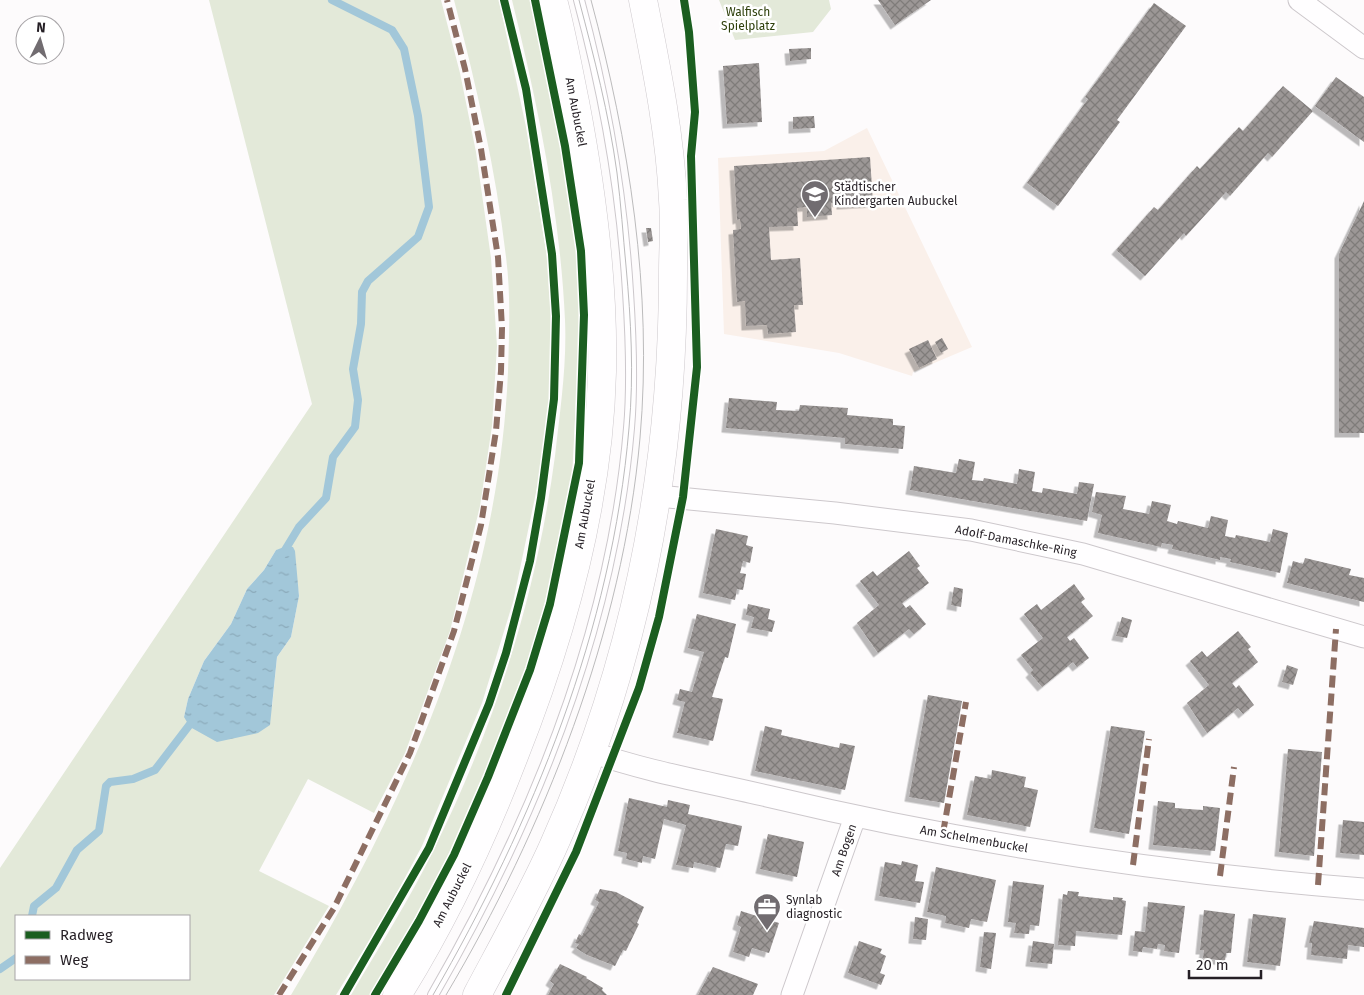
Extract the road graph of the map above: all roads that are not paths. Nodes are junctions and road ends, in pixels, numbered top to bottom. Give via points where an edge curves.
1 (553, 0) edge
2 (578, 0) edge
3 (643, 0) edge
4 (1299, 0) edge
5 (1364, 48) edge
6 (671, 497) junction
7 (1364, 637) edge
8 (591, 752) junction
9 (855, 817) junction
10 (1364, 889) edge
11 (397, 995) edge
12 (433, 995) edge
13 (477, 995) edge
14 (792, 995) edge

1 - 11 main road, Am Aubuckel via 594,212 603,315 602,375 589,496 560,628 538,696 480,837 450,900
2 - 12 lane via 605,106 625,243 632,369 623,489 597,609 551,750 518,832 470,932
3 - 6 main road via 667,133 673,201
4 - 5 street
6 - 7 street, Adolf-Damaschke-Ring via 970,530 1083,554
6 - 8 main road
8 - 9 street, Am Schelmenbuckel via 650,771
8 - 13 main road via 553,846
9 - 10 street, Am Schelmenbuckel via 1081,858 1220,876
9 - 14 street, Am Bogen

